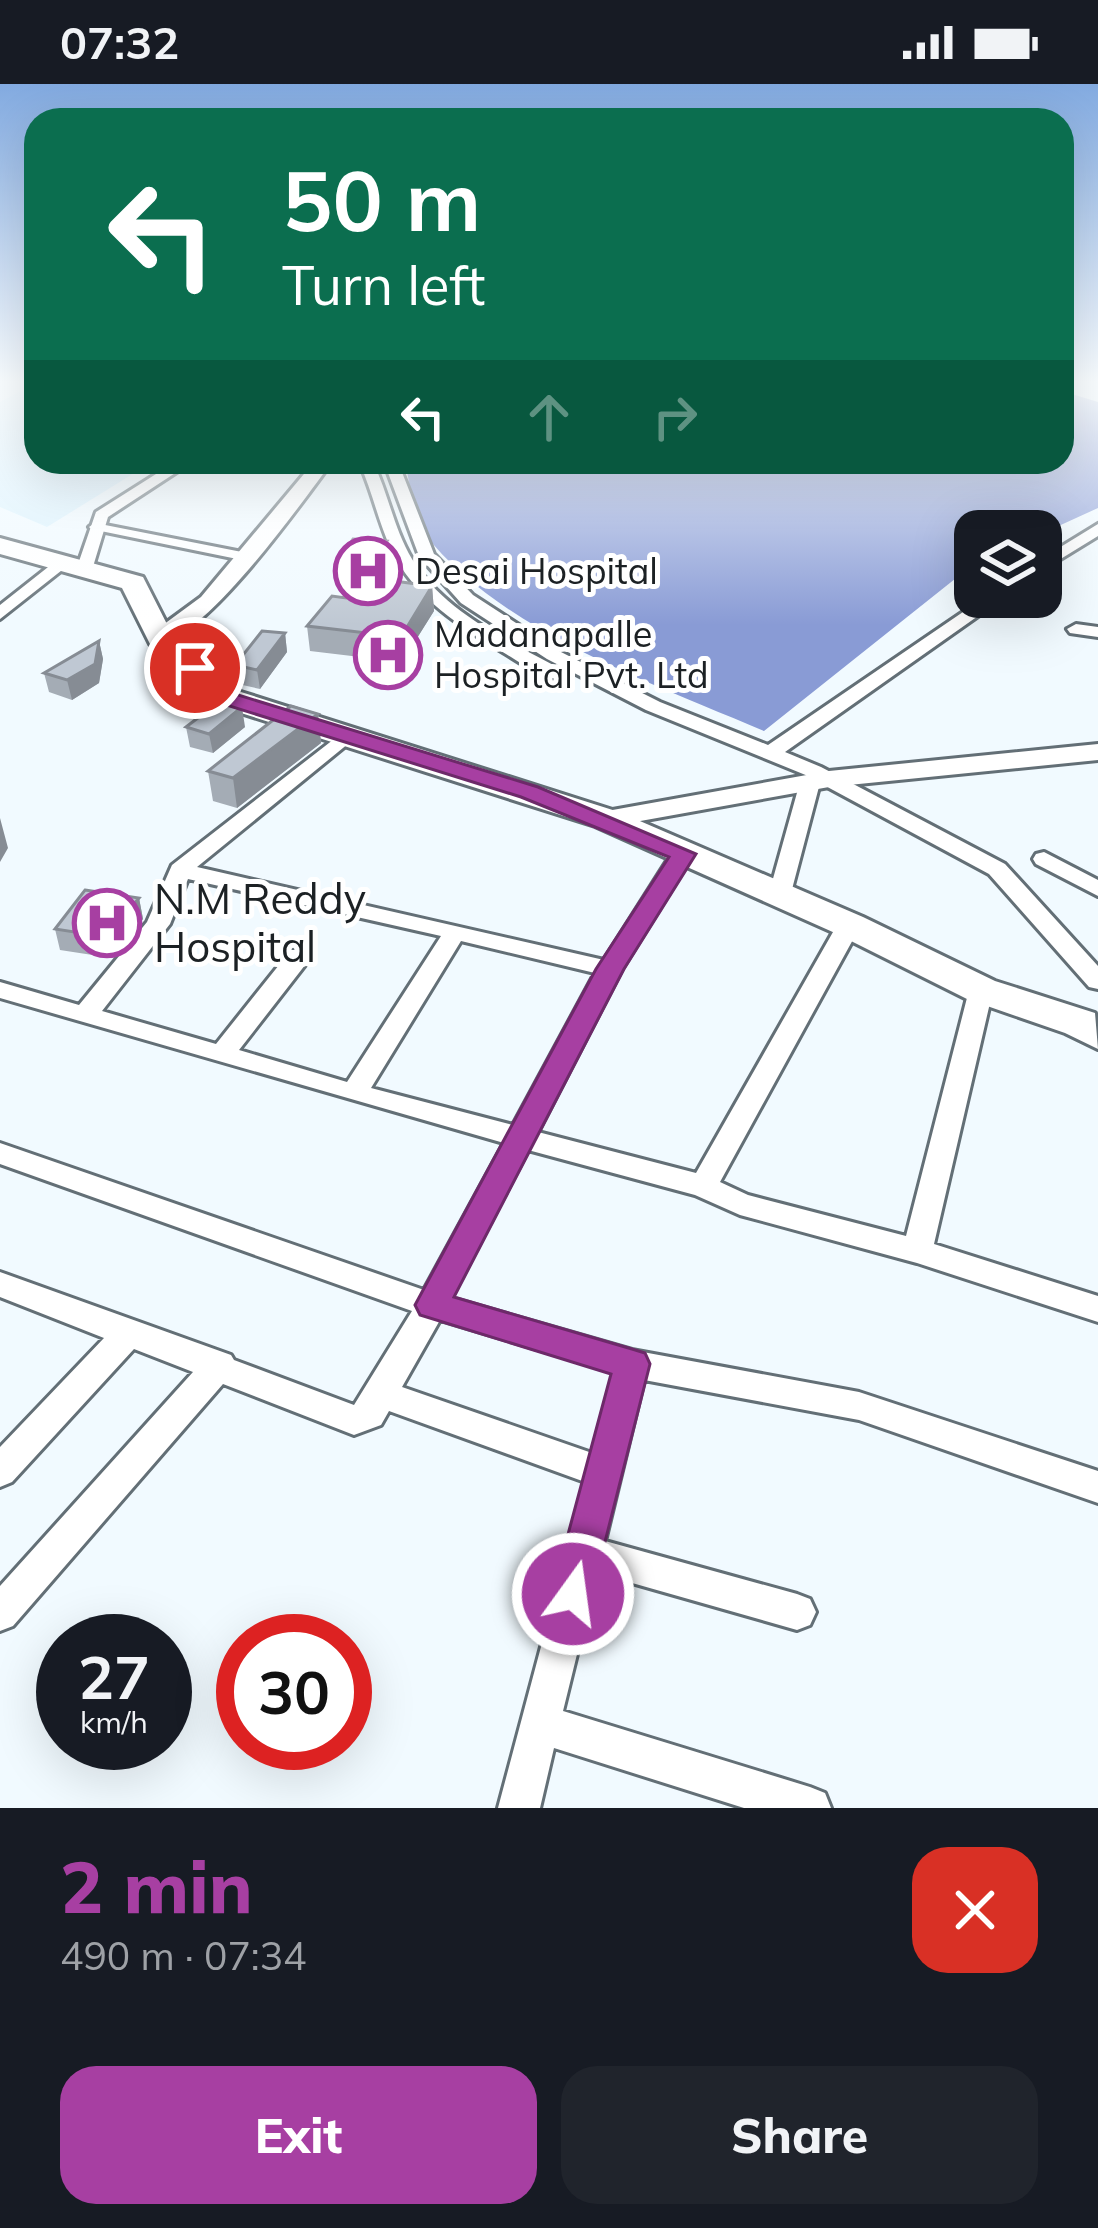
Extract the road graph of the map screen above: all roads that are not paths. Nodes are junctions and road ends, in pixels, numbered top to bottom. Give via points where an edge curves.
1 (165, 474) edge
2 (313, 474) edge
3 (371, 474) edge
4 (396, 474) edge
5 (94, 527) junction
6 (1098, 529) edge
7 (0, 545) edge
8 (1062, 552) edge
9 (247, 557) junction
10 (74, 567) junction
11 (0, 614) edge
12 (966, 618) edge
13 (1076, 629) dead end
14 (1098, 632) edge
15 (160, 638) junction
16 (346, 735) junction
17 (739, 740) junction
18 (772, 752) junction
19 (1098, 752) edge
20 (819, 780) junction
21 (608, 820) junction
22 (683, 854) junction
23 (1043, 859) dead end
24 (179, 870) junction
25 (1098, 889) edge
26 (780, 893) junction
27 (849, 925) junction
28 (455, 932) junction
29 (299, 955) dead end
30 (610, 969) junction
31 (1098, 981) edge
32 (0, 990) edge
33 (981, 990) junction
34 (84, 1016) junction
35 (1092, 1021) edge
36 (221, 1055) junction
37 (354, 1093) junction
38 (521, 1136) junction
39 (0, 1153) edge
40 (703, 1186) junction
41 (917, 1251) junction
42 (0, 1284) edge
43 (432, 1305) junction
44 (1098, 1309) edge
45 (129, 1334) junction
46 (632, 1364) junction
47 (220, 1366) junction
48 (381, 1394) junction
49 (0, 1471) edge
50 (604, 1473) junction
51 (1098, 1487) edge
52 (584, 1552) junction
53 (797, 1612) dead end
54 (0, 1613) edge
55 (540, 1724) junction
56 (519, 1808) edge
57 (810, 1808) edge

1 - 5 street
2 - 9 street
3 - 17 street via 408,566 490,637 662,726
4 - 17 street via 427,556 467,599 553,655
5 - 9 street
5 - 10 street
6 - 8 street
7 - 10 main road
9 - 15 street via 208,602
10 - 11 street
10 - 15 main road via 133,584
12 - 18 street
13 - 14 street
15 - 16 main road via 230,699
16 - 21 main road
16 - 24 street
17 - 18 street
18 - 20 street
19 - 20 street
20 - 21 street
20 - 26 street
20 - 31 street via 998,869
21 - 22 main road
22 - 26 main road
22 - 30 street
23 - 25 street
24 - 28 street
24 - 34 street via 158,924
26 - 27 main road
27 - 33 main road
27 - 40 street
28 - 30 street
28 - 37 street
29 - 36 street
30 - 38 street
32 - 34 street
33 - 35 main road
33 - 41 street
34 - 36 street
36 - 37 street
37 - 38 street
38 - 40 street
38 - 43 street
39 - 43 street
40 - 41 street via 740,1204
41 - 44 street
42 - 45 street
43 - 46 street
43 - 48 street
45 - 47 street
45 - 49 street
46 - 50 street
46 - 51 street via 860,1406
47 - 48 street via 354,1420 369,1415
47 - 54 street
48 - 50 street
50 - 52 street
52 - 53 street
52 - 55 street
55 - 56 street
55 - 57 street

